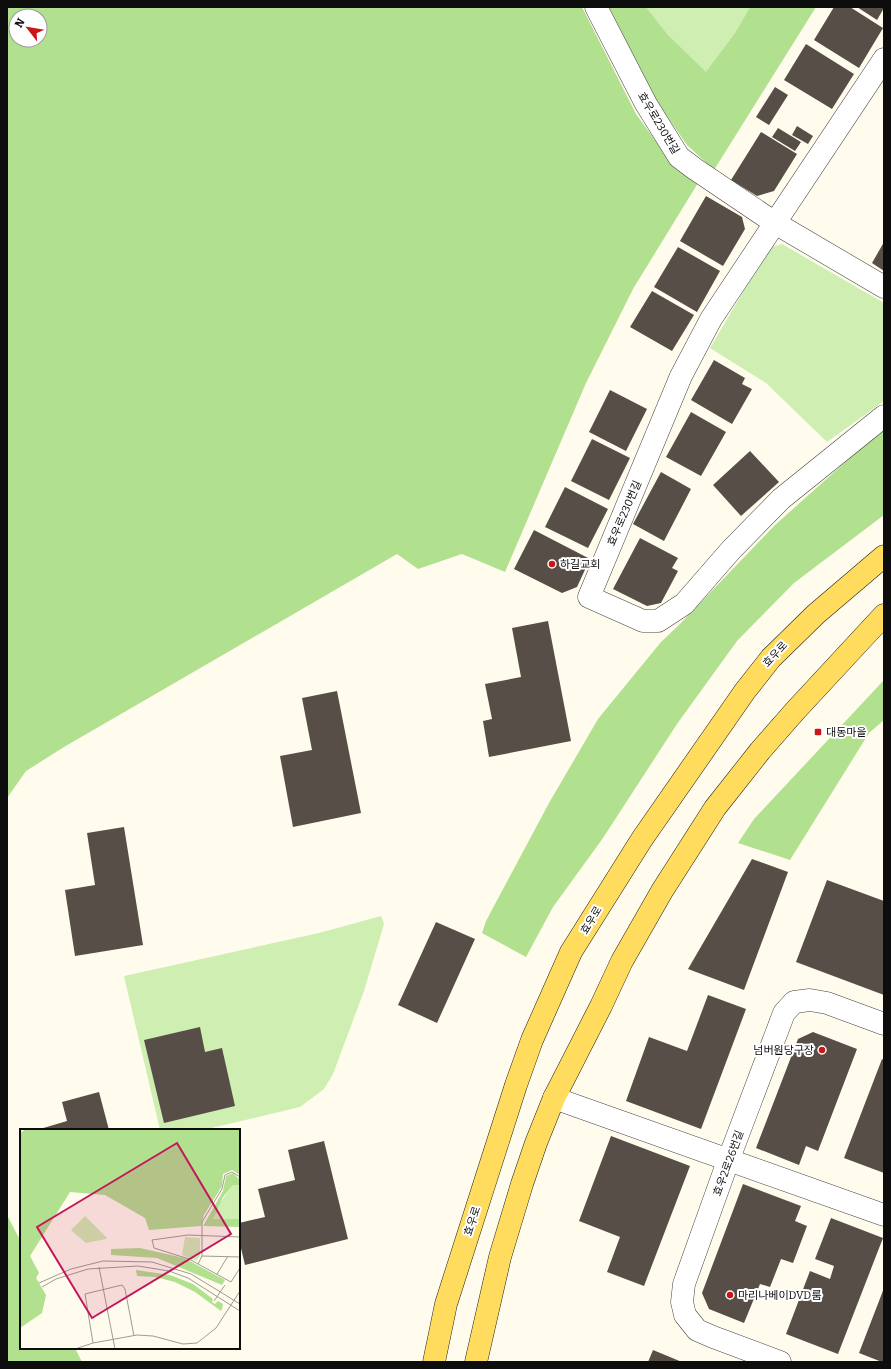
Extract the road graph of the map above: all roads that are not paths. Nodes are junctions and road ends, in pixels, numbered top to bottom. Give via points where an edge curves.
1 (596, 7) edge
2 (884, 59) edge
3 (775, 223) junction
4 (884, 286) edge
5 (884, 416) edge
6 (884, 556) edge
7 (884, 616) edge
8 (884, 1024) edge
9 (554, 1098) junction
10 (728, 1161) junction
11 (884, 1215) edge
12 (434, 1362) edge
13 (476, 1362) edge
14 (780, 1362) edge

1 - 3 street, 효우로230번길 via 646,104 679,157
2 - 3 street, 효우로230번길
3 - 4 street, 효우로230번길
3 - 5 street, 효우로230번길 via 711,319 681,376 589,597 643,622 658,621 684,604 731,550 782,499
6 - 12 main road, 효우로 via 816,614 771,658 642,839 571,952 532,1040 513,1093 446,1304
7 - 9 main road via 795,711 715,808 662,891 622,961
8 - 10 street, 효우2로26번길 via 827,1003 810,1000 794,1002 784,1013
9 - 10 street
9 - 13 main road via 522,1184 502,1250
10 - 11 street
10 - 14 street, 효우2로26번길 via 684,1284 682,1302 685,1315 697,1330

